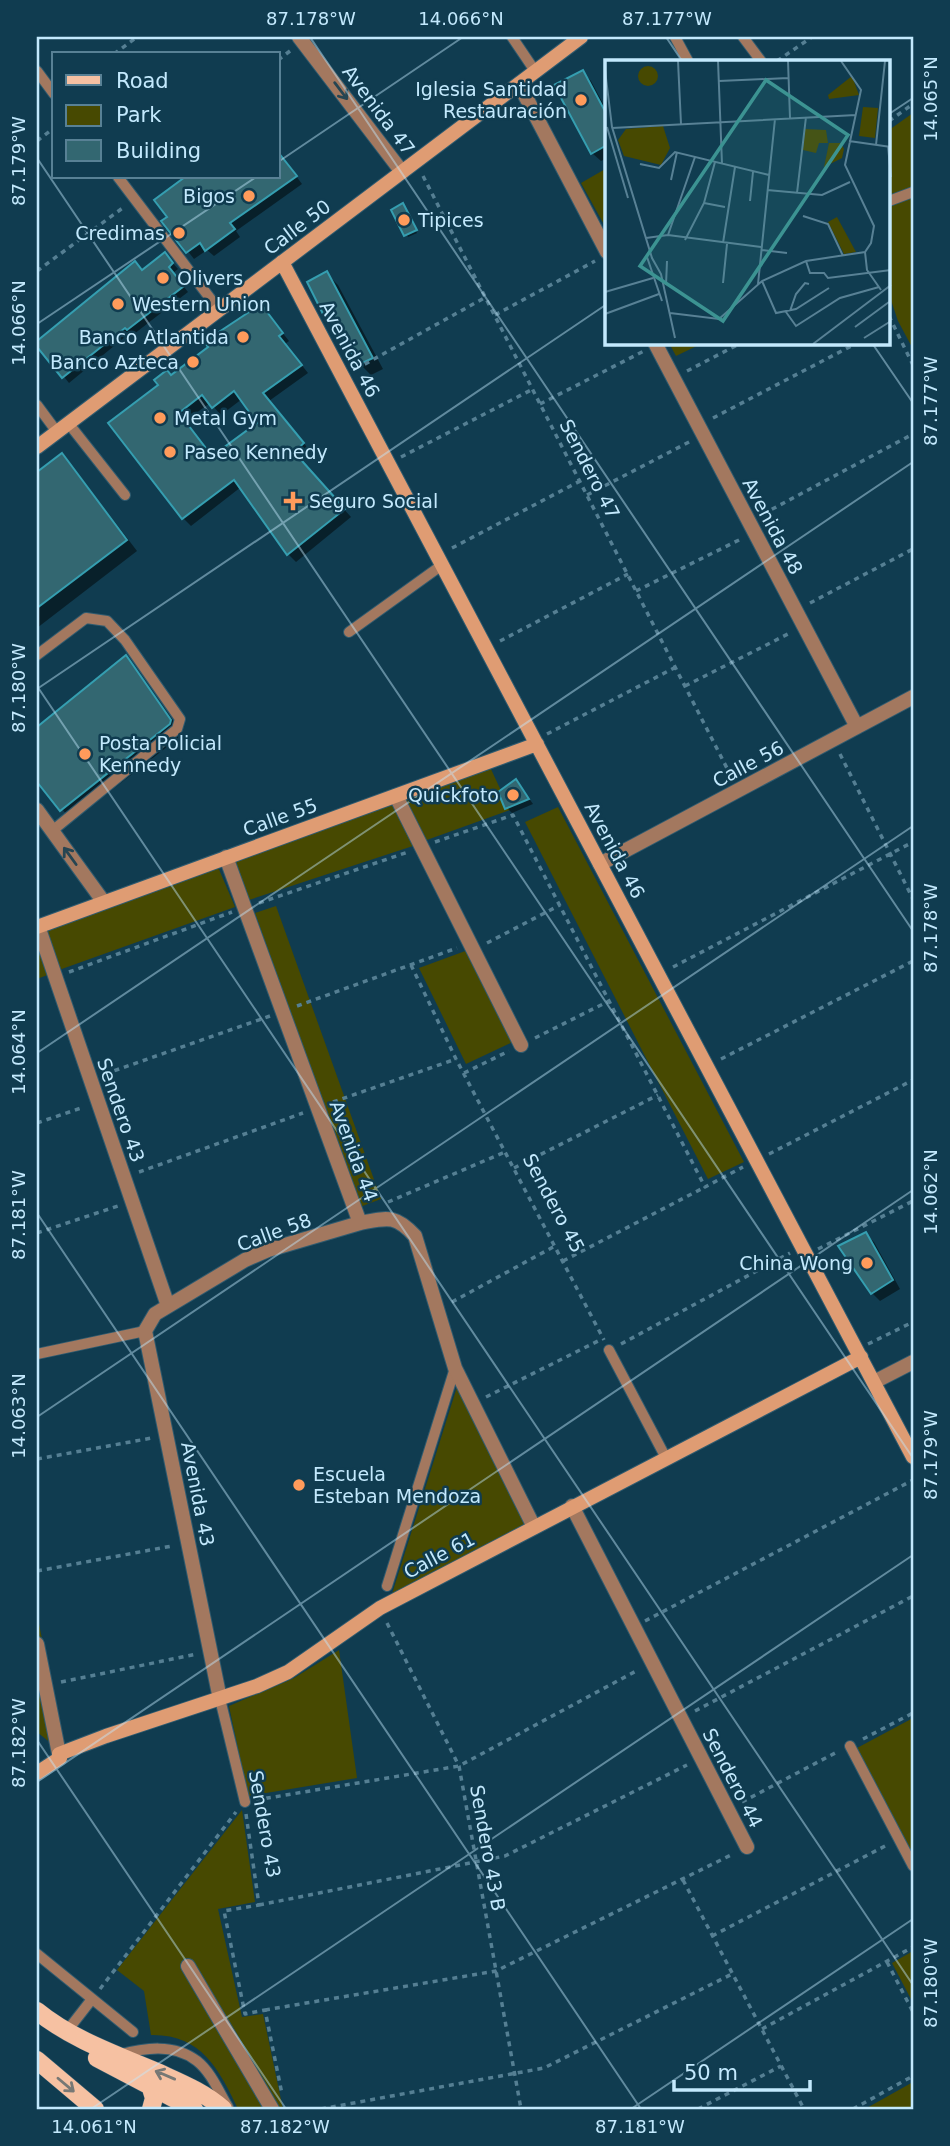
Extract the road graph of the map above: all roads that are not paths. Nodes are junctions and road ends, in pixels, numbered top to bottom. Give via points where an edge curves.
1 (299, 37) edge
2 (512, 37) edge
3 (581, 37) edge
4 (675, 37) edge
5 (743, 37) edge
6 (687, 60) edge
7 (760, 60) edge
8 (37, 71) edge
9 (535, 71) junction
10 (519, 84) junction
11 (52, 91) edge
12 (402, 172) junction
13 (119, 178) edge
14 (913, 192) edge
15 (890, 201) edge
16 (601, 256) edge
17 (282, 262) junction
18 (219, 310) junction
19 (657, 345) edge
20 (37, 405) edge
21 (63, 428) junction
22 (37, 447) edge
23 (125, 495) dead end
24 (440, 560) junction
25 (349, 632) dead end
26 (37, 655) edge
27 (913, 697) edge
28 (857, 727) junction
29 (536, 742) junction
30 (396, 796) junction
31 (37, 810) edge
32 (52, 831) junction
33 (226, 857) junction
34 (600, 864) junction
35 (103, 901) junction
36 (37, 926) edge
37 (521, 1045) dead end
38 (359, 1219) junction
39 (168, 1306) junction
40 (145, 1331) junction
41 (609, 1350) road end
42 (37, 1354) edge
43 (859, 1354) junction
44 (913, 1362) edge
45 (455, 1368) junction
46 (874, 1382) junction
47 (913, 1457) edge
48 (666, 1458) junction
49 (572, 1506) junction
50 (534, 1527) junction
51 (387, 1586) dead end
52 (37, 1644) edge
53 (220, 1699) junction
54 (850, 1746) road end
55 (59, 1755) junction
56 (37, 1773) edge
57 (245, 1802) road end
58 (747, 1847) road end
59 (913, 1866) edge
60 (37, 1954) edge
61 (188, 1966) dead end
62 (92, 1999) junction
63 (37, 2011) edge
64 (60, 2027) junction
65 (133, 2032) dead end
66 (118, 2055) junction
67 (37, 2060) edge
68 (150, 2085) junction
69 (95, 2109) edge
70 (151, 2109) edge
71 (193, 2109) edge
72 (223, 2109) edge
73 (229, 2109) edge
74 (272, 2109) edge

1 -> 12 street, Avenida 47
2 - 9 lane
3 - 9 street, Calle 50
4 - 6 lane
5 - 7 lane
8 - 11 lane
9 - 10 street, Calle 50
10 - 12 street, Calle 50
10 - 16 street
12 - 17 street, Calle 50
13 - 18 lane
14 - 15 lane
17 - 18 street, Calle 50
17 - 24 street, Avenida 46
18 - 21 street, Calle 50
19 - 28 street, Avenida 48
20 - 21 lane
21 - 22 street, Calle 50
21 - 23 lane
24 - 25 lane
24 - 29 street, Avenida 46
26 - 32 lane via 86,618 107,621 180,719 177,729
27 - 28 street, Calle 56
28 - 34 street, Calle 56
29 - 30 street, Calle 55
29 - 34 street, Avenida 46
30 - 33 street, Calle 55
30 - 37 street
31 - 32 street
35 -> 32 street
33 - 35 street, Calle 55
33 - 38 street, Avenida 44
34 - 43 street, Avenida 46
35 - 36 street, Calle 55
36 - 39 street, Sendero 43
38 - 39 street, Calle 58 via 245,1260
38 - 45 street, Avenida 44 via 403,1223 415,1236
39 - 40 street via 155,1314
40 - 42 lane
40 - 53 street, Avenida 43
41 - 48 lane
43 - 46 street, Avenida 46
43 - 48 street, Calle 61
44 - 46 street
45 - 50 street, Avenida 44
45 - 51 lane
46 - 47 street, Avenida 46
48 - 49 street, Calle 61
49 - 50 street, Calle 61
49 - 58 street, Sendero 44
50 - 53 street, Calle 61 via 380,1608 288,1672
52 - 55 street
53 - 55 street, Calle 61
53 - 57 lane, Sendero 43
54 - 59 lane
55 - 56 street, Calle 61
60 - 62 lane
61 - 74 street
62 - 64 lane
62 - 65 lane
63 - 64 main road
64 - 66 main road
64 - 68 main road via 83,2051
72 -> 66 main road via 188,2086
66 - 73 lane via 156,2048 178,2051 198,2062
67 -> 69 main road
68 - 70 main road
68 - 71 main road

